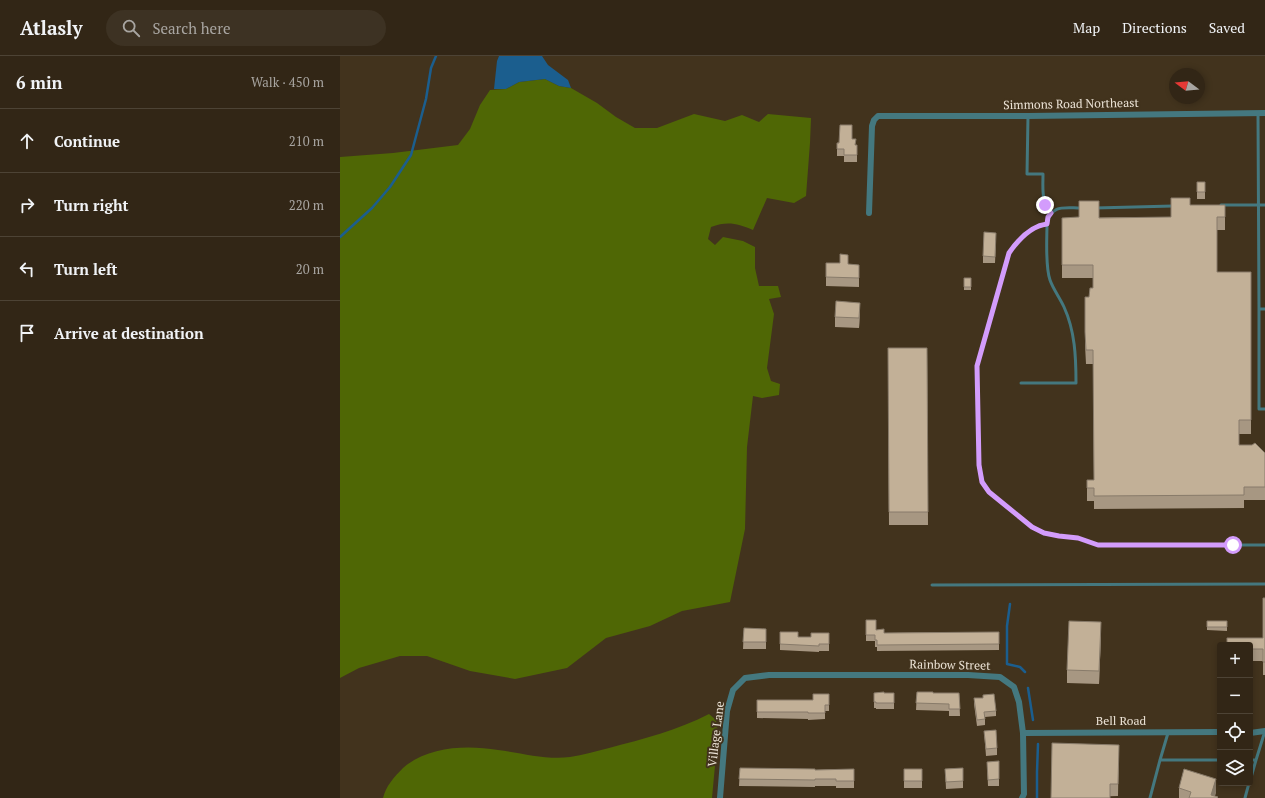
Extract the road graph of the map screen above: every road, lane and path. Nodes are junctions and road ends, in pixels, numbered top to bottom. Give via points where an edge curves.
1 (1262, 113) edge
2 (1028, 116) junction
3 (1219, 205) edge
4 (1259, 205) junction
5 (1265, 205) edge
6 (1180, 206) edge
7 (1086, 208) edge
8 (1094, 208) edge
9 (869, 213) dead end
10 (1051, 213) junction
11 (1047, 224) junction
12 (1259, 309) junction
13 (1265, 309) edge
14 (1021, 383) dead end
15 (1265, 409) edge
16 (1265, 545) edge
17 (1265, 584) edge
18 (932, 585) dead end
19 (769, 675) joint
20 (1265, 731) edge
21 (1023, 732) junction
22 (1168, 732) junction
23 (1217, 732) edge
24 (1253, 733) edge
25 (1160, 760) junction
26 (1217, 760) edge
27 (1256, 760) joint
28 (1253, 771) edge
29 (1249, 786) edge
30 (720, 798) edge
31 (1022, 798) edge
32 (1150, 798) edge
33 (1245, 798) edge

1 - 2 street, Simmons Road Northeast
1 - 4 lane
2 - 9 street, Simmons Road Northeast via 878,116 872,126
2 - 10 lane via 1027,174 1043,174 1043,196 1045,205
3 - 4 lane
4 - 5 lane
4 - 12 lane
6 - 8 lane
7 - 10 lane via 1062,208
10 - 11 lane
11 - 14 lane via 1050,280 1066,312 1072,333 1076,383
11 - 16 lane via 1027,232 1009,253 977,366 979,465 982,482 989,492 1032,527 1044,533 1078,538 1098,545
12 - 13 lane
12 - 15 lane via 1260,409
17 - 18 lane
19 - 21 street, Rainbow Street via 1000,677 1014,686
19 - 30 street, Village Lane via 745,678 733,690 727,711
20 - 24 street
20 - 27 lane
21 - 22 street, Bell Road
21 - 31 street, Rainbow Street
22 - 23 street, Bell Road
22 - 25 lane
25 - 26 lane
25 - 32 lane
27 - 28 lane
29 - 33 lane

